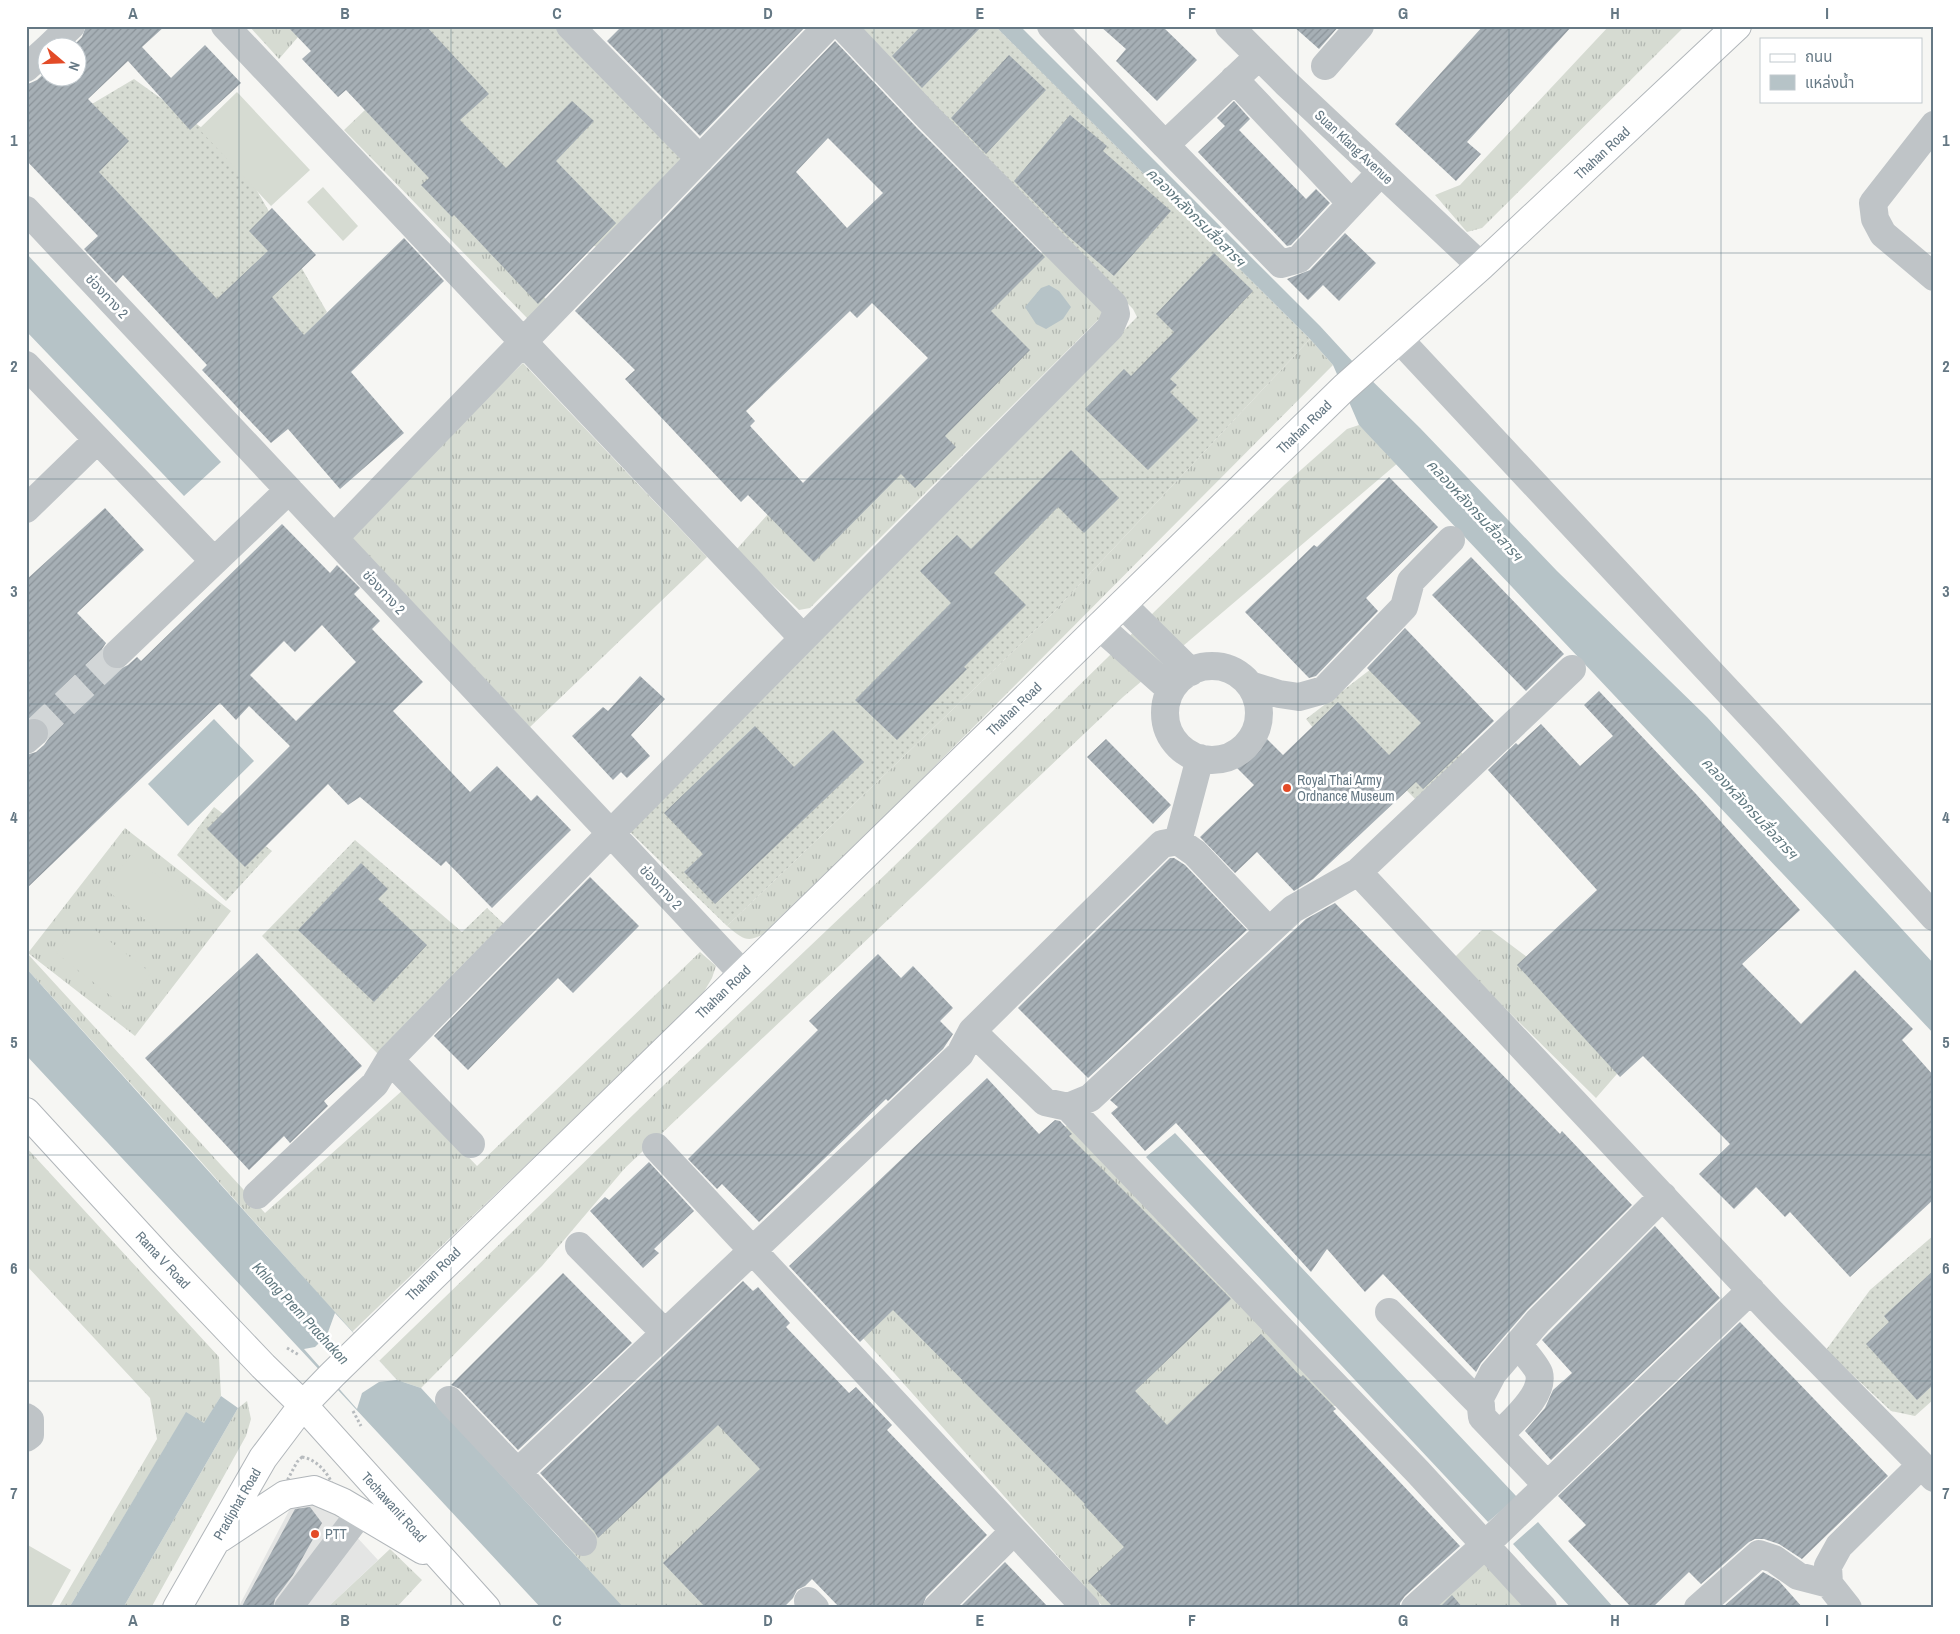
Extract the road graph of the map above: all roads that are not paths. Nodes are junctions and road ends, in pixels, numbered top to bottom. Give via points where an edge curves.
1 (71, 26) edge
2 (225, 26) edge
3 (570, 26) edge
4 (828, 26) edge
5 (842, 26) edge
6 (1051, 26) edge
7 (1229, 26) edge
8 (1360, 26) edge
9 (1737, 26) edge
10 (58, 38) edge
11 (1259, 56) junction
12 (38, 57) edge
13 (1325, 66) dead end
14 (26, 68) edge
15 (1234, 79) junction
16 (1934, 125) edge
17 (1165, 144) junction
18 (700, 159) junction
19 (1382, 172) junction
20 (1351, 203) junction
21 (26, 210) edge
22 (1481, 266) junction
23 (1934, 277) edge
24 (522, 342) junction
25 (1391, 347) junction
26 (26, 366) edge
27 (97, 440) junction
28 (289, 490) junction
29 (26, 509) edge
30 (334, 538) junction
31 (1451, 540) dead end
32 (214, 561) junction
33 (1122, 604) junction
34 (1099, 626) junction
35 (803, 638) junction
36 (117, 654) tunnel mouth
37 (1572, 669) dead end
38 (1181, 681) junction
39 (1250, 685) junction
40 (1200, 758) junction
41 (611, 833) junction
42 (1178, 842) junction
43 (1358, 872) junction
44 (1934, 917) edge
45 (1269, 931) junction
46 (742, 973) junction
47 (972, 1031) junction
48 (390, 1060) junction
49 (1068, 1108) junction
50 (26, 1112) edge
51 (471, 1144) dead end
52 (656, 1147) dead end
53 (257, 1195) dead end
54 (1663, 1196) junction
55 (579, 1246) dead end
56 (752, 1251) junction
57 (1751, 1290) junction
58 (1389, 1312) dead end
59 (666, 1333) junction
60 (1518, 1344) junction
61 (449, 1400) dead end
62 (303, 1405) junction
63 (1481, 1405) junction
64 (26, 1417) edge
65 (1499, 1435) junction
66 (26, 1438) edge
67 (1927, 1471) edge
68 (518, 1472) junction
69 (1547, 1485) junction
70 (360, 1513) junction
71 (1014, 1531) junction
72 (214, 1542) junction
73 (583, 1542) dead end
74 (1485, 1545) junction
75 (444, 1562) junction
76 (1829, 1584) junction
77 (179, 1607) edge
78 (288, 1608) edge
79 (486, 1608) edge
80 (937, 1608) edge
81 (1086, 1608) edge
82 (1415, 1608) edge
83 (1543, 1608) edge
84 (1698, 1608) edge
85 (1848, 1608) edge

1 - 10 street
2 - 24 street
3 - 18 street
4 - 18 street
5 - 35 street via 1114,305 1116,314 1110,328
6 - 17 street
7 - 11 street, Suan Klang Avenue
8 - 13 street
9 - 22 main road, Thahan Road
11 - 15 street
11 - 19 street, Suan Klang Avenue
12 - 14 street
15 - 17 street
15 - 20 street
16 - 23 street via 1873,203 1875,220 1883,234
17 - 20 street via 1281,264 1298,259
18 - 24 street
19 - 20 street
19 - 22 street, Suan Klang Avenue
21 - 28 street, ช่องทาง 2
22 - 25 main road, Thahan Road
24 - 30 street
24 - 35 street
25 - 33 main road, Thahan Road via 1344,388
25 - 44 street via 1769,735
26 - 27 street
27 - 29 street
27 - 32 street
28 - 30 street, ช่องทาง 2
28 - 32 street
30 - 41 street, ช่องทาง 2
31 - 39 street via 1411,581 1404,607 1324,690 1299,697
32 - 36 street
33 - 34 main road, Thahan Road
33 - 38 street
34 - 38 street
34 - 46 main road, Thahan Road
35 - 41 street
37 - 43 street
38 - 39 street via 1209,666 1239,674
38 - 40 street via 1166,704 1170,734 1179,747
39 - 40 street via 1257,699 1259,715 1256,730 1248,744 1236,754 1222,759
40 - 42 street
41 - 46 street, ช่องทาง 2
41 - 48 street
42 - 45 street via 1195,853
42 - 47 street via 1162,844
43 - 45 street via 1293,909
43 - 54 street
45 - 49 street via 1090,1098
46 - 62 main road, Thahan Road
47 - 49 street via 1045,1102
47 - 56 street via 960,1054
48 - 51 street
48 - 53 street via 375,1084
49 - 74 street
50 - 62 main road, Rama V Road via 272,1376
52 - 56 street
54 - 57 street
54 - 60 street
55 - 59 street
56 - 59 street
56 - 71 street
57 - 67 street
57 - 69 street
58 - 63 street
59 - 68 street
60 - 63 street via 1493,1373 1480,1398
60 - 65 street via 1539,1373 1538,1387 1529,1405
61 - 68 street
62 - 72 main road, Pradiphat Road via 262,1461
62 - 75 main road, Techawanit Road
63 - 65 street via 1482,1418
64 - 66 street via 30,1420 30,1435
65 - 69 street
67 - 76 street via 1840,1546 1828,1566
68 - 73 street
69 - 74 street
70 - 72 main road via 314,1490 285,1495
70 - 75 main road
70 - 78 street
71 - 80 street
71 - 81 street
72 - 77 main road, Pradiphat Road
74 - 82 street
74 - 83 street
75 - 79 main road, Techawanit Road
76 - 84 street via 1798,1576 1774,1559 1759,1554
76 - 85 street

